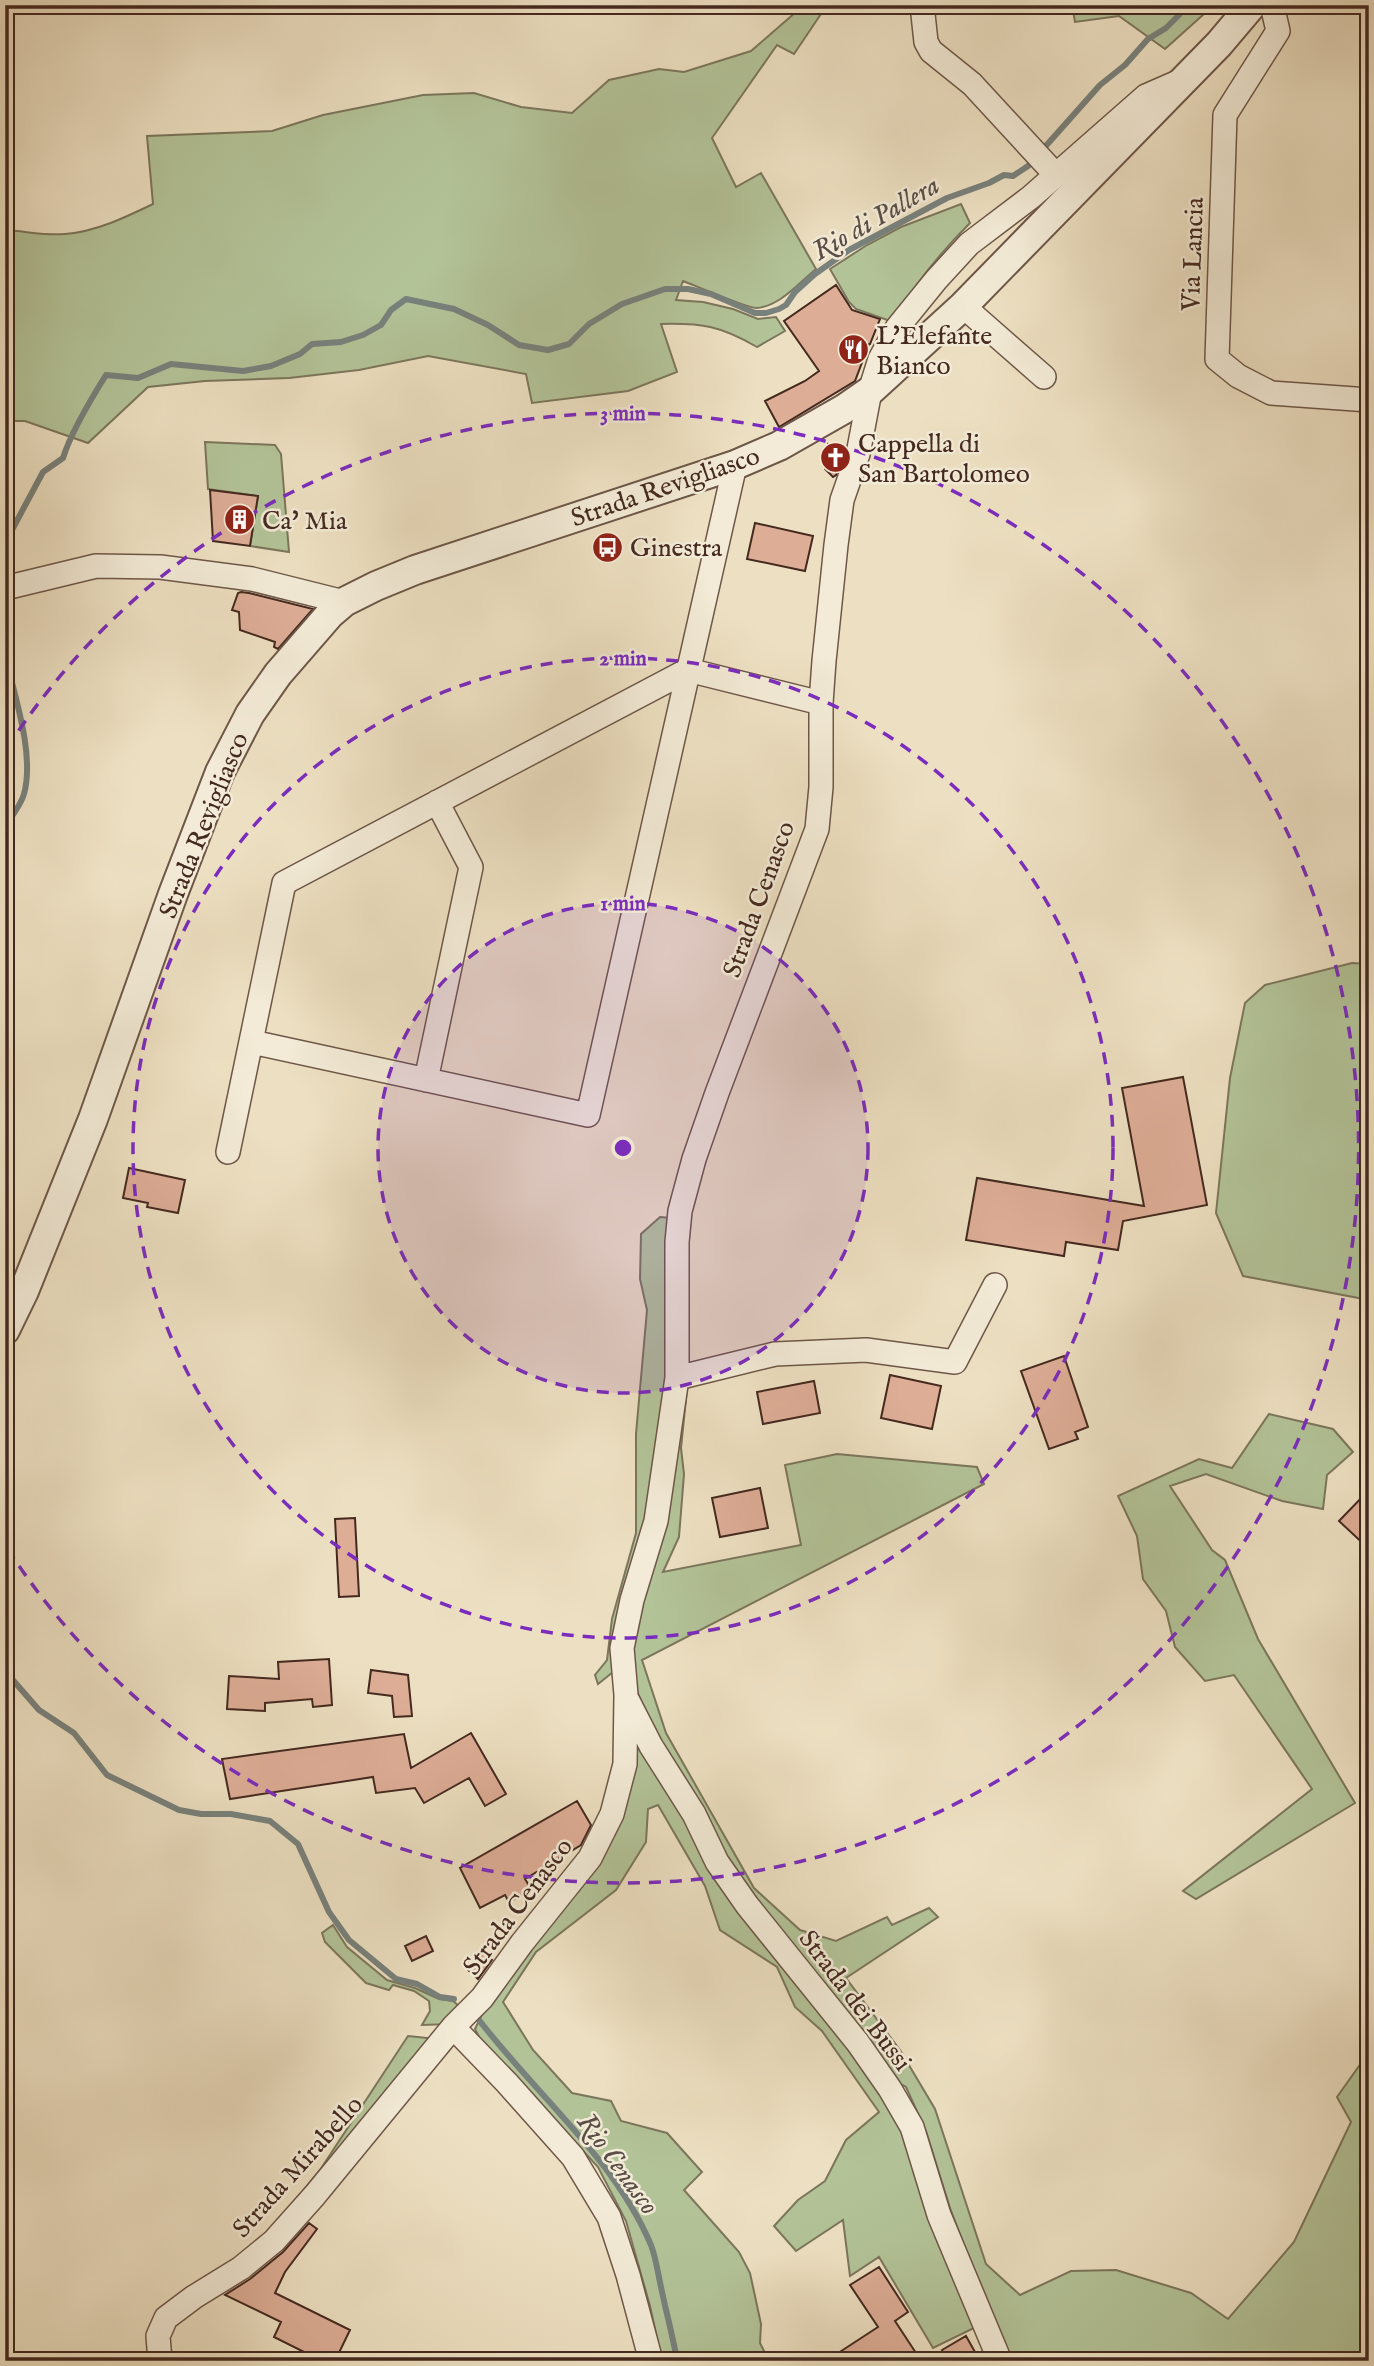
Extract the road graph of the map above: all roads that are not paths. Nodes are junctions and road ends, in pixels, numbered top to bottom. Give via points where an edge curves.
1 (922, 5) edge
2 (1252, 5) edge
3 (1272, 5) edge
4 (1183, 80) junction
5 (1044, 162) junction
6 (964, 306) junction
7 (1044, 377) dead end
8 (870, 391) junction
9 (1369, 400) edge
10 (735, 465) junction
11 (13, 586) edge
12 (344, 602) junction
13 (688, 670) junction
14 (821, 703) junction
15 (437, 802) junction
16 (252, 1042) junction
17 (426, 1080) junction
18 (228, 1152) dead end
19 (995, 1285) dead end
20 (5, 1330) edge
21 (677, 1378) junction
22 (626, 1695) junction
23 (453, 2027) junction
24 (160, 2361) edge
25 (651, 2361) edge
26 (1000, 2361) edge

1 - 5 street via 931,51 972,84
2 - 4 street, Strada Revigliasco
3 - 9 street, Via Lancia via 1278,30 1225,115 1217,359 1271,393
4 - 5 street, Strada Revigliasco via 1146,96
4 - 6 street, Strada Revigliasco
5 - 8 street, Strada Revigliasco via 1031,197 969,244 897,328
6 - 7 street
6 - 8 street, Strada Revigliasco
8 - 10 street, Strada Revigliasco via 779,446
8 - 14 street, Strada Cenasco via 858,454 842,500
10 - 12 street, Strada Revigliasco via 415,570
10 - 13 street
11 - 12 street via 96,566 160,567 253,579
12 - 20 street, Strada Revigliasco via 278,674 250,714 220,772 93,1119
13 - 14 street
13 - 15 street
13 - 17 street via 588,1115
14 - 21 street, Strada Cenasco via 817,829 717,1093 680,1211
15 - 16 street via 284,883
15 - 17 street via 471,867
16 - 17 street
16 - 18 street
19 - 21 street via 955,1363 866,1350 775,1354
21 - 22 street, Strada Cenasco via 656,1521 622,1648
22 - 23 street, Strada Cenasco via 625,1764 612,1814 590,1858 482,1998
22 - 26 street, Strada dei Bussi via 717,1862 858,2043 912,2127 939,2216
23 - 24 street, Strada Mirabello via 274,2241 166,2318 158,2336
23 - 25 street via 573,2157 609,2217

